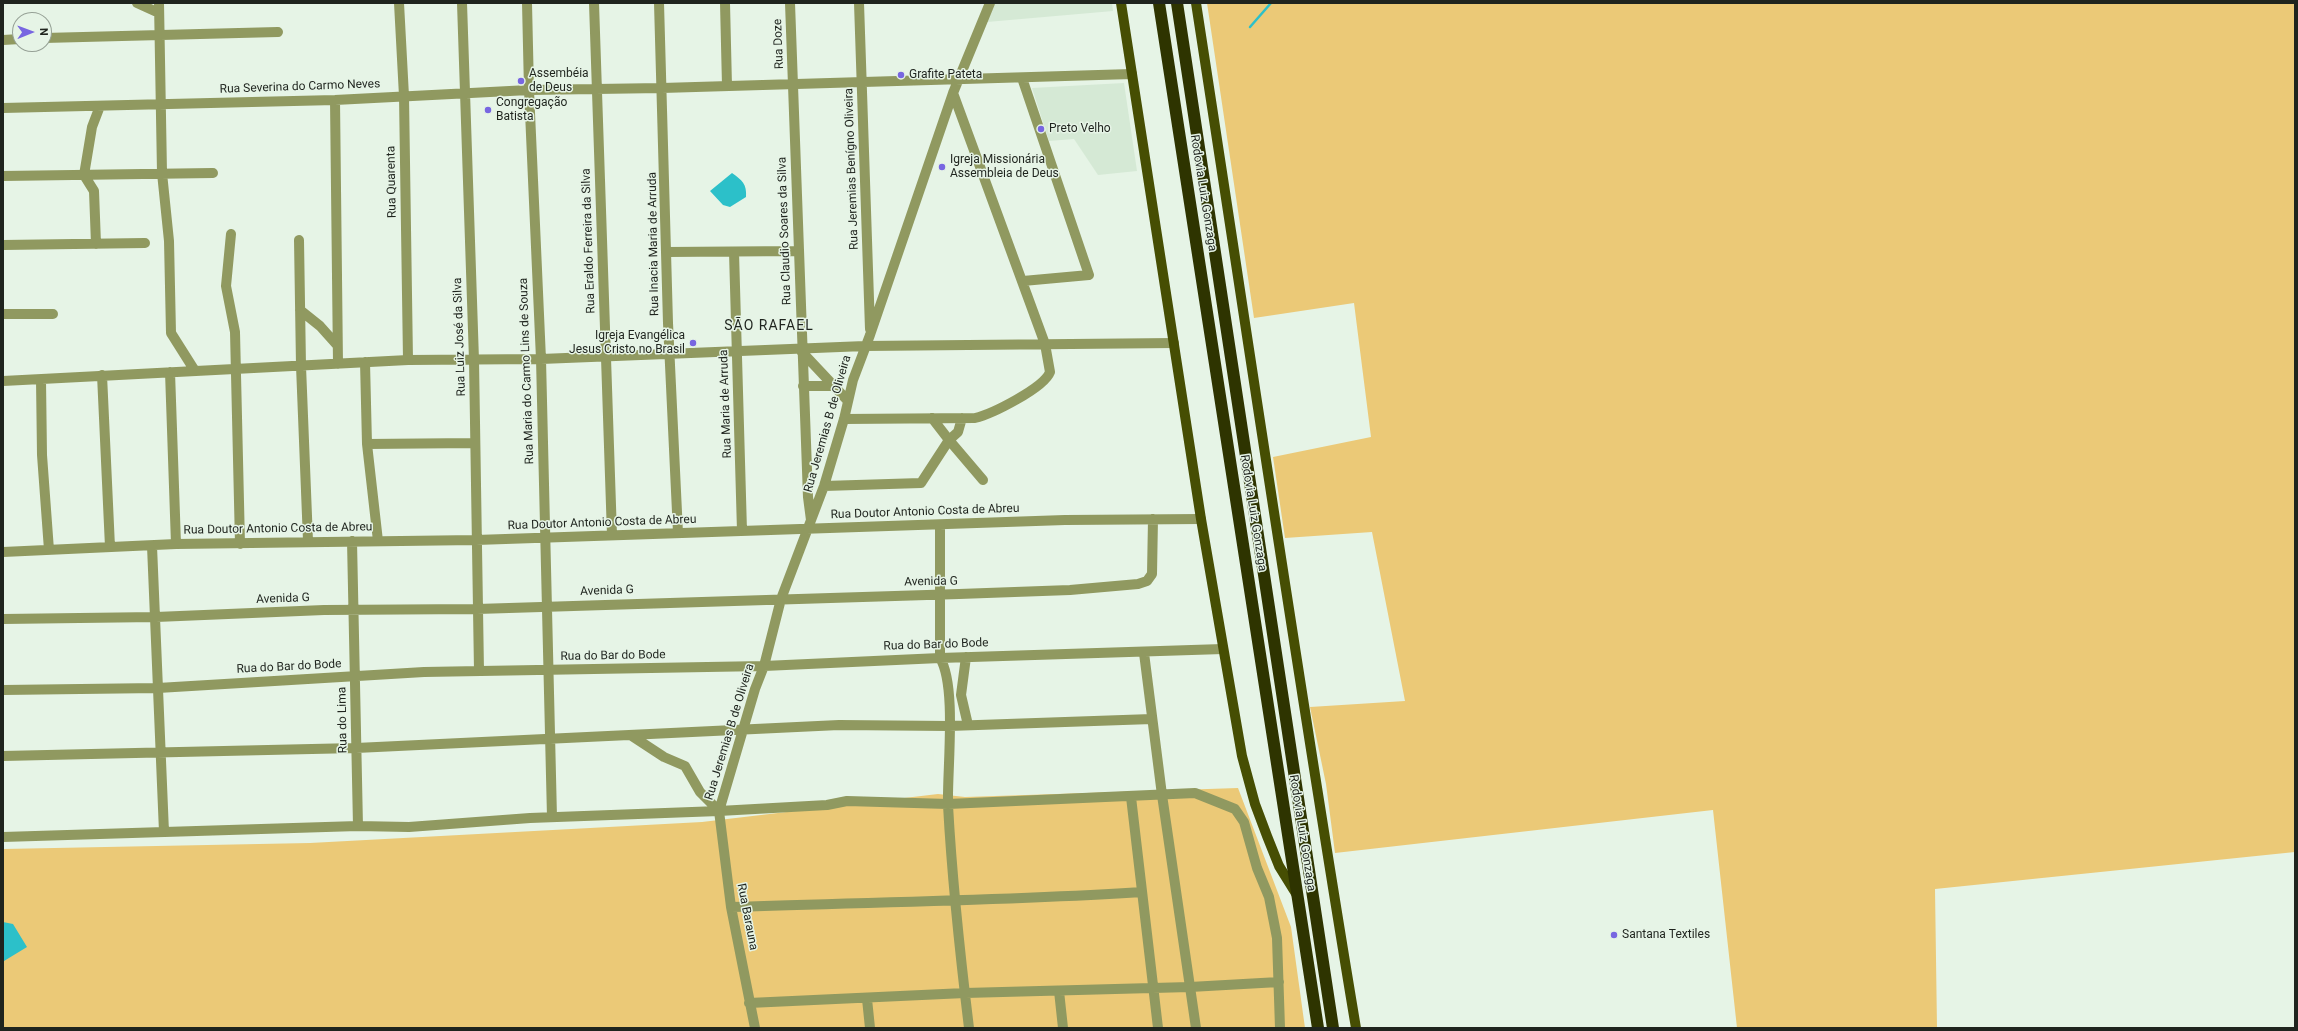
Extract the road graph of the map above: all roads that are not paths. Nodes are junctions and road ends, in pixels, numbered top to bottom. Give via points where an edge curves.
1 (137, 3) edge
2 (159, 3) edge
3 (399, 3) edge
4 (462, 3) edge
5 (527, 3) edge
6 (594, 3) edge
7 (659, 3) edge
8 (725, 3) edge
9 (790, 3) edge
10 (859, 3) edge
11 (990, 3) edge
12 (1121, 3) edge
13 (1159, 3) edge
14 (1177, 3) edge
15 (1196, 3) edge
16 (159, 14) junction
17 (278, 32) dead end
18 (160, 35) junction
19 (52, 38) edge
20 (1132, 74) junction
21 (1022, 78) junction
22 (959, 80) junction
23 (862, 81) junction
24 (793, 84) junction
25 (728, 86) junction
26 (662, 88) junction
27 (529, 90) junction
28 (598, 90) junction
29 (953, 93) junction
30 (464, 94) junction
31 (404, 96) junction
32 (336, 100) junction
33 (161, 104) junction
34 (100, 106) junction
35 (3, 108) edge
36 (162, 173) junction
37 (213, 173) dead end
38 (84, 174) junction
39 (3, 176) edge
40 (231, 234) dead end
41 (299, 240) dead end
42 (145, 243) dead end
43 (96, 244) junction
44 (3, 246) edge
45 (799, 251) junction
46 (667, 252) junction
47 (734, 252) junction
48 (1023, 281) junction
49 (300, 310) junction
50 (3, 314) edge
51 (53, 314) dead end
52 (870, 335) junction
53 (1174, 343) junction
54 (1045, 344) junction
55 (337, 345) junction
56 (866, 346) junction
57 (801, 349) junction
58 (738, 350) junction
59 (670, 354) junction
60 (606, 357) junction
61 (541, 359) junction
62 (408, 360) junction
63 (474, 360) junction
64 (366, 362) junction
65 (338, 364) junction
66 (301, 366) junction
67 (237, 370) junction
68 (195, 371) junction
69 (170, 372) junction
70 (102, 375) junction
71 (41, 380) junction
72 (3, 381) edge
73 (802, 386) junction
74 (834, 386) junction
75 (848, 401) junction
76 (932, 418) junction
77 (962, 418) junction
78 (844, 419) junction
79 (949, 440) junction
80 (475, 443) junction
81 (367, 444) junction
82 (983, 480) dead end
83 (824, 486) junction
84 (1201, 518) junction
85 (1152, 519) junction
86 (940, 525) junction
87 (810, 526) junction
88 (742, 531) junction
89 (678, 533) junction
90 (612, 535) junction
91 (546, 538) junction
92 (476, 540) junction
93 (308, 541) junction
94 (352, 541) junction
95 (378, 541) junction
96 (176, 544) junction
97 (240, 544) junction
98 (152, 546) junction
99 (110, 547) junction
100 (49, 550) junction
101 (3, 552) edge
102 (940, 594) junction
103 (782, 599) junction
104 (547, 606) junction
105 (477, 609) junction
106 (354, 611) junction
107 (156, 617) junction
108 (3, 619) edge
109 (1223, 649) junction
110 (1144, 653) junction
111 (966, 657) junction
112 (940, 658) junction
113 (764, 666) junction
114 (549, 670) junction
115 (479, 671) junction
116 (355, 677) junction
117 (158, 688) junction
118 (3, 690) edge
119 (1152, 719) junction
120 (968, 725) junction
121 (949, 726) junction
122 (743, 730) junction
123 (632, 736) junction
124 (550, 738) junction
125 (356, 748) junction
126 (160, 753) junction
127 (3, 756) edge
128 (1162, 795) junction
129 (1131, 798) junction
130 (948, 804) junction
131 (719, 811) junction
132 (552, 817) junction
133 (358, 826) junction
134 (164, 832) junction
135 (3, 836) edge
136 (1142, 892) junction
137 (1299, 898) junction
138 (955, 899) junction
139 (731, 907) junction
140 (1279, 982) junction
141 (1190, 988) junction
142 (1153, 989) junction
143 (1059, 990) junction
144 (964, 993) junction
145 (867, 999) junction
146 (749, 1003) junction
147 (755, 1028) edge
148 (870, 1028) edge
149 (968, 1028) edge
150 (1063, 1028) edge
151 (1158, 1028) edge
152 (1196, 1028) edge
153 (1280, 1028) edge
154 (1318, 1028) edge
155 (1333, 1028) edge
156 (1356, 1028) edge

1 - 16 street
2 - 16 street
3 - 31 street, Rua Quarenta
4 - 30 street, Rua Luiz José da Silva
5 - 27 street, Rua Maria do Carmo Lins de Souza
6 - 28 street, Rua Eraldo Ferreira da Silva
7 - 26 street, Rua Inacia Maria de Arruda
8 - 25 street
9 - 24 street, Rua Doze
10 - 23 street, Rua Jeremias Benígno Oliveira
11 - 22 street, Rua Jeremias B de Oliveira
12 - 20 main road
13 - 137 highway, Rodovia Luiz Gonzaga
14 - 155 highway, Rodovia Luiz Gonzaga
15 - 156 main road via 1274,503 1302,702
16 - 18 street
17 - 18 street
18 - 19 street
18 - 33 street
20 - 21 street
20 - 53 main road
21 - 22 street
21 - 48 street via 1089,274
22 - 23 street
22 - 29 street, Rua Jeremias B de Oliveira
23 - 24 street
23 - 52 street, Rua Jeremias Benígno Oliveira
24 - 25 street, Rua Severina do Carmo Neves
24 - 45 street, Rua Claudio Soares da Silva
25 - 26 street, Rua Severina do Carmo Neves
26 - 28 street, Rua Severina do Carmo Neves
26 - 46 street, Rua Inacia Maria de Arruda
27 - 28 street, Rua Severina do Carmo Neves
27 - 30 street, Rua Severina do Carmo Neves
27 - 61 street, Rua Maria do Carmo Lins de Souza
28 - 60 street, Rua Eraldo Ferreira da Silva
29 - 48 street
29 - 52 street, Rua Jeremias B de Oliveira
30 - 31 street, Rua Severina do Carmo Neves
30 - 63 street, Rua Luiz José da Silva
31 - 32 street, Rua Severina do Carmo Neves
31 - 62 street, Rua Quarenta
32 - 33 street, Rua Severina do Carmo Neves
32 - 55 street
33 - 34 street, Rua Severina do Carmo Neves
33 - 36 street
34 - 35 street, Rua Severina do Carmo Neves
34 - 38 street via 92,127
36 - 37 street
36 - 38 street
36 - 68 street via 169,241 171,333
38 - 39 street
38 - 43 street via 94,191
40 - 67 street via 226,286 234,325
41 - 49 street
42 - 43 street
43 - 44 street
45 - 47 street
45 - 57 street, Rua Claudio Soares da Silva
46 - 47 street
46 - 59 street, Rua Inacia Maria de Arruda
47 - 58 street, Rua Maria de Arruda
48 - 54 street
49 - 55 street via 320,326
49 - 66 street
50 - 51 street
52 - 56 street, Rua Jeremias B de Oliveira
53 - 54 street
53 - 84 main road
54 - 56 street
54 - 77 street via 1050,366 1047,378 993,412 975,418
55 - 65 street
56 - 57 street
56 - 75 street, Rua Jeremias B de Oliveira
57 - 58 street
57 - 73 street, Rua Claudio Soares da Silva
57 - 74 street
58 - 59 street
58 - 88 street, Rua Maria de Arruda
59 - 60 street
59 - 89 street, Rua Inacia Maria de Arruda
60 - 61 street
60 - 90 street, Rua Eraldo Ferreira da Silva
61 - 63 street
61 - 91 street, Rua Maria do Carmo Lins de Souza
62 - 63 street
62 - 64 street
63 - 80 street, Rua Luiz José da Silva
64 - 65 street
64 - 81 street
65 - 66 street
66 - 67 street
66 - 93 street
67 - 68 street
67 - 97 street
68 - 69 street
69 - 70 street
69 - 96 street
70 - 71 street
70 - 99 street
71 - 72 street
71 - 100 street via 42,455
73 - 74 street
73 - 87 street, Rua Claudio Soares da Silva
74 - 75 street
75 - 78 street, Rua Jeremias B de Oliveira
76 - 77 street
76 - 78 street
76 - 79 street
77 - 79 street via 958,432
78 - 83 street, Rua Jeremias B de Oliveira
79 - 82 street
79 - 83 street via 921,483
80 - 81 street
80 - 92 street, Rua Luiz José da Silva
81 - 95 street
83 - 87 street, Rua Jeremias B de Oliveira
84 - 85 street, Rua Doutor Antonio Costa de Abreu
84 - 109 main road
85 - 86 street, Rua Doutor Antonio Costa de Abreu
85 - 102 street, Avenida G via 1152,574 1144,583 1070,590
86 - 87 street, Rua Doutor Antonio Costa de Abreu
86 - 102 street
87 - 88 street, Rua Doutor Antonio Costa de Abreu
87 - 103 street, Rua Jeremias B de Oliveira
88 - 89 street, Rua Doutor Antonio Costa de Abreu
89 - 90 street, Rua Doutor Antonio Costa de Abreu
90 - 91 street, Rua Doutor Antonio Costa de Abreu
91 - 92 street, Rua Doutor Antonio Costa de Abreu
91 - 104 street, Rua Maria do Carmo Lins de Souza
92 - 95 street, Rua Doutor Antonio Costa de Abreu
92 - 105 street, Rua Luiz José da Silva
93 - 94 street, Rua Doutor Antonio Costa de Abreu
93 - 97 street, Rua Doutor Antonio Costa de Abreu
94 - 95 street, Rua Doutor Antonio Costa de Abreu
94 - 106 street, Rua do Lima
96 - 97 street, Rua Doutor Antonio Costa de Abreu
96 - 98 street, Rua Doutor Antonio Costa de Abreu
98 - 99 street, Rua Doutor Antonio Costa de Abreu
98 - 107 street
99 - 100 street, Rua Doutor Antonio Costa de Abreu
100 - 101 street, Rua Doutor Antonio Costa de Abreu
102 - 103 street, Avenida G
102 - 112 street
103 - 104 street, Avenida G
103 - 113 street, Rua Jeremias B de Oliveira
104 - 105 street, Avenida G
104 - 114 street, Rua Maria do Carmo Lins de Souza
105 - 106 street, Avenida G
105 - 115 street, Rua Luiz José da Silva
106 - 107 street, Avenida G
106 - 116 street, Rua do Lima
107 - 108 street, Avenida G
107 - 117 street
109 - 110 street, Rua do Bar do Bode
109 - 137 main road via 1247,776 1279,866
110 - 111 street, Rua do Bar do Bode
110 - 119 street
111 - 112 street, Rua do Bar do Bode
111 - 120 street via 961,695
112 - 113 street, Rua do Bar do Bode
112 - 121 street via 946,671
113 - 114 street, Rua do Bar do Bode
113 - 122 street, Rua Jeremias B de Oliveira
114 - 115 street, Rua do Bar do Bode
114 - 124 street, Rua Maria do Carmo Lins de Souza
115 - 116 street, Rua do Bar do Bode
116 - 117 street, Rua do Bar do Bode
116 - 125 street, Rua do Lima
117 - 118 street, Rua do Bar do Bode
117 - 126 street
119 - 120 street
119 - 128 street
120 - 121 street
121 - 122 street via 839,725
121 - 130 street
122 - 123 street
122 - 131 street, Rua Jeremias B de Oliveira
123 - 124 street
123 - 131 street via 664,757 685,766 700,792
124 - 125 street
124 - 132 street, Rua Maria do Carmo Lins de Souza
125 - 126 street
125 - 133 street, Rua do Lima
126 - 127 street
126 - 134 street
128 - 129 street
128 - 140 street via 1195,793 1229,805 1241,816 1269,897 1277,938
128 - 141 street
129 - 130 street
129 - 136 street
130 - 131 street via 847,801 827,805
130 - 138 street
131 - 132 street
131 - 139 street, Rua Barauna
132 - 133 street via 416,826
133 - 134 street
134 - 135 street
136 - 138 street via 1044,898
136 - 142 street
137 - 154 highway, Rodovia Luiz Gonzaga
138 - 139 street
138 - 144 street
139 - 146 street, Rua Barauna
140 - 141 street
140 - 153 street
141 - 142 street
141 - 152 street
142 - 143 street
142 - 151 street
143 - 144 street
143 - 150 street
144 - 145 street
144 - 149 street
145 - 146 street
145 - 148 street
146 - 147 street, Rua Barauna

